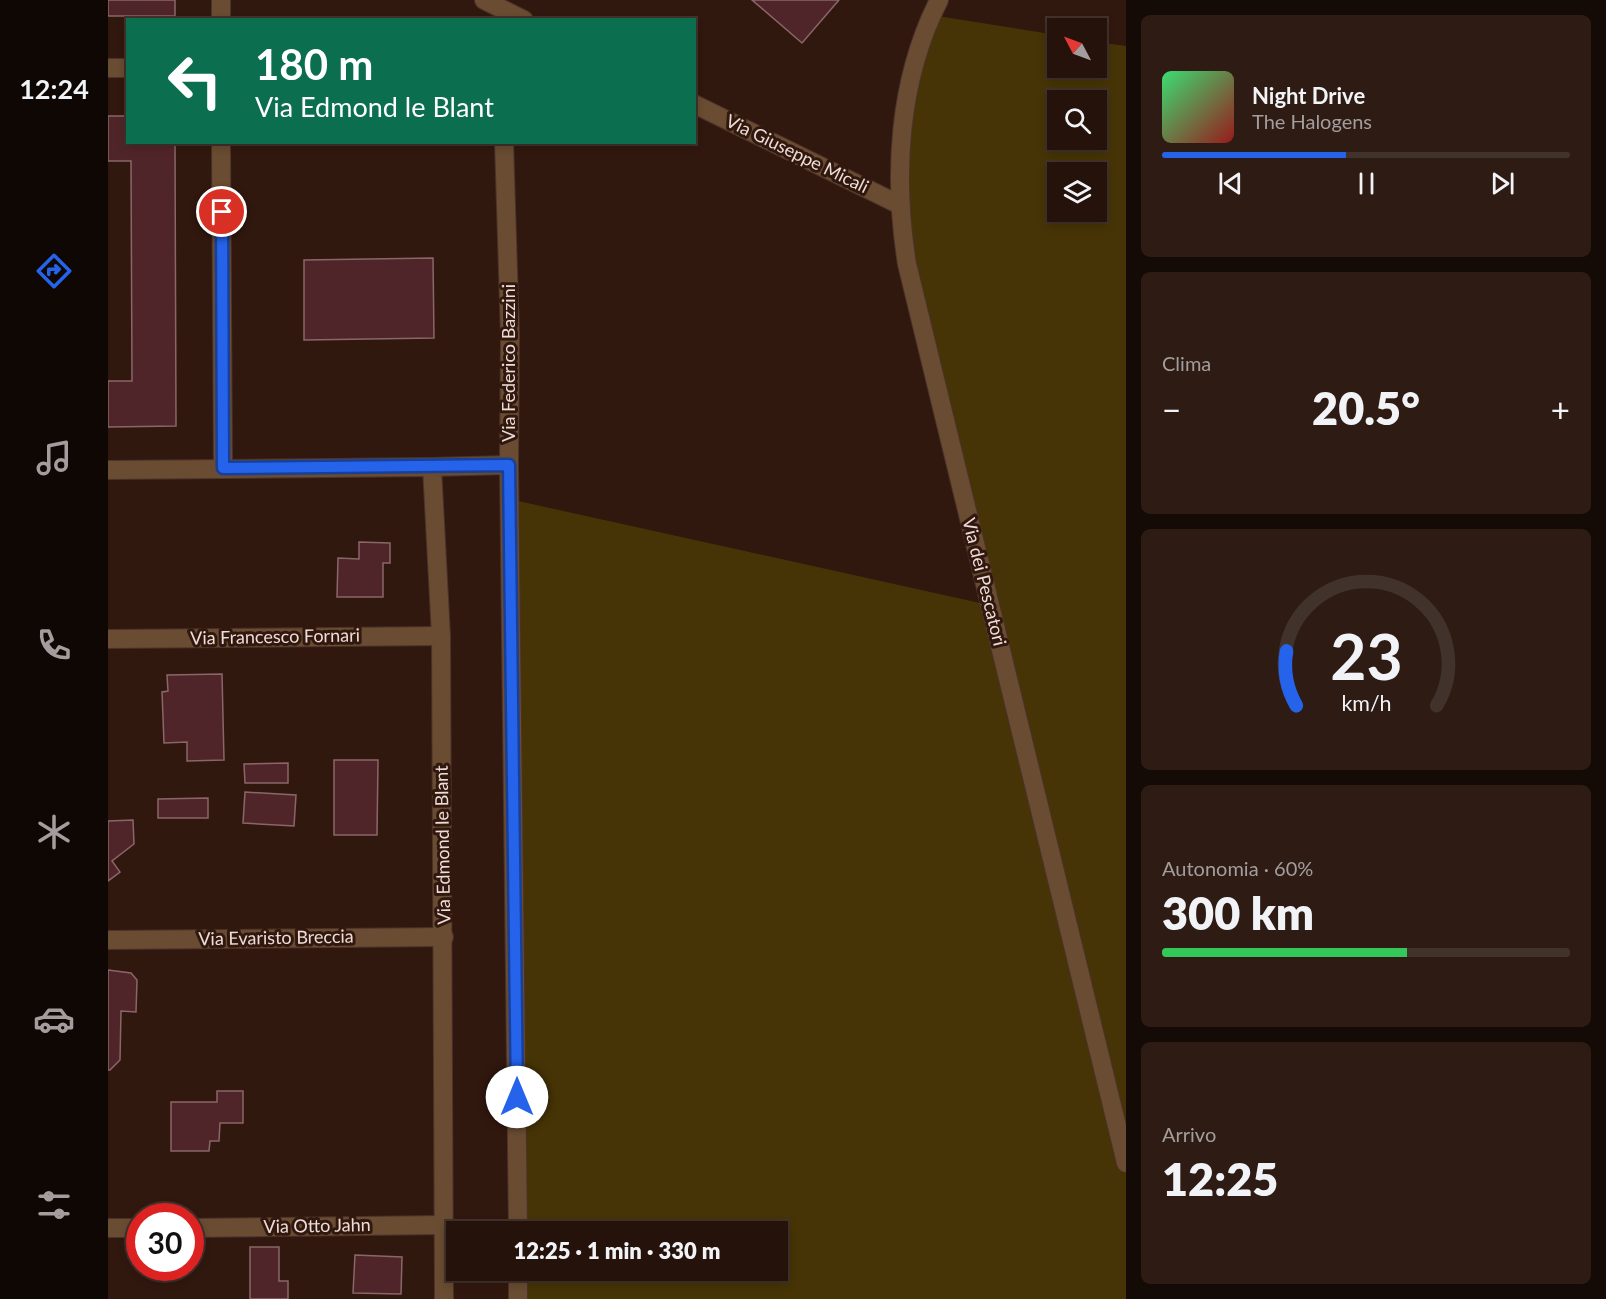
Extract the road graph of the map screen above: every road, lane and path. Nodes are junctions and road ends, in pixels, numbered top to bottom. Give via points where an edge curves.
1 (221, 0) edge
2 (939, 0) edge
3 (494, 9) edge
4 (221, 18) edge
5 (519, 18) edge
6 (108, 68) edge
7 (126, 68) edge
8 (696, 105) edge
9 (221, 144) edge
10 (504, 144) edge
11 (900, 205) junction
12 (509, 465) junction
13 (432, 467) junction
14 (223, 468) junction
15 (108, 470) edge
16 (441, 636) junction
17 (108, 639) edge
18 (444, 937) junction
19 (108, 940) edge
20 (1126, 1163) edge
21 (518, 1221) edge
22 (443, 1225) junction
23 (108, 1228) edge
24 (126, 1228) edge
25 (204, 1228) edge
26 (518, 1281) edge
27 (444, 1299) edge
28 (518, 1299) edge

1 - 4 street
2 - 11 street, Via dei Pescatori via 921,40 904,112
3 - 5 street
6 - 7 street
8 - 11 street, Via Giuseppe Micali
9 - 14 street
10 - 12 street, Via Federico Bazzini
11 - 20 street, Via dei Pescatori via 912,287
12 - 13 street
12 - 21 street, Via Federico Bazzini
13 - 14 street
13 - 16 street, Via Edmond le Blant
14 - 15 street
16 - 17 street, Via Francesco Fornari
16 - 18 street, Via Edmond le Blant
18 - 19 street, Via Evaristo Breccia
18 - 22 street, Via Edmond le Blant
22 - 25 street, Via Otto Jahn
22 - 27 street, Via Edmond le Blant
23 - 24 street
26 - 28 street

